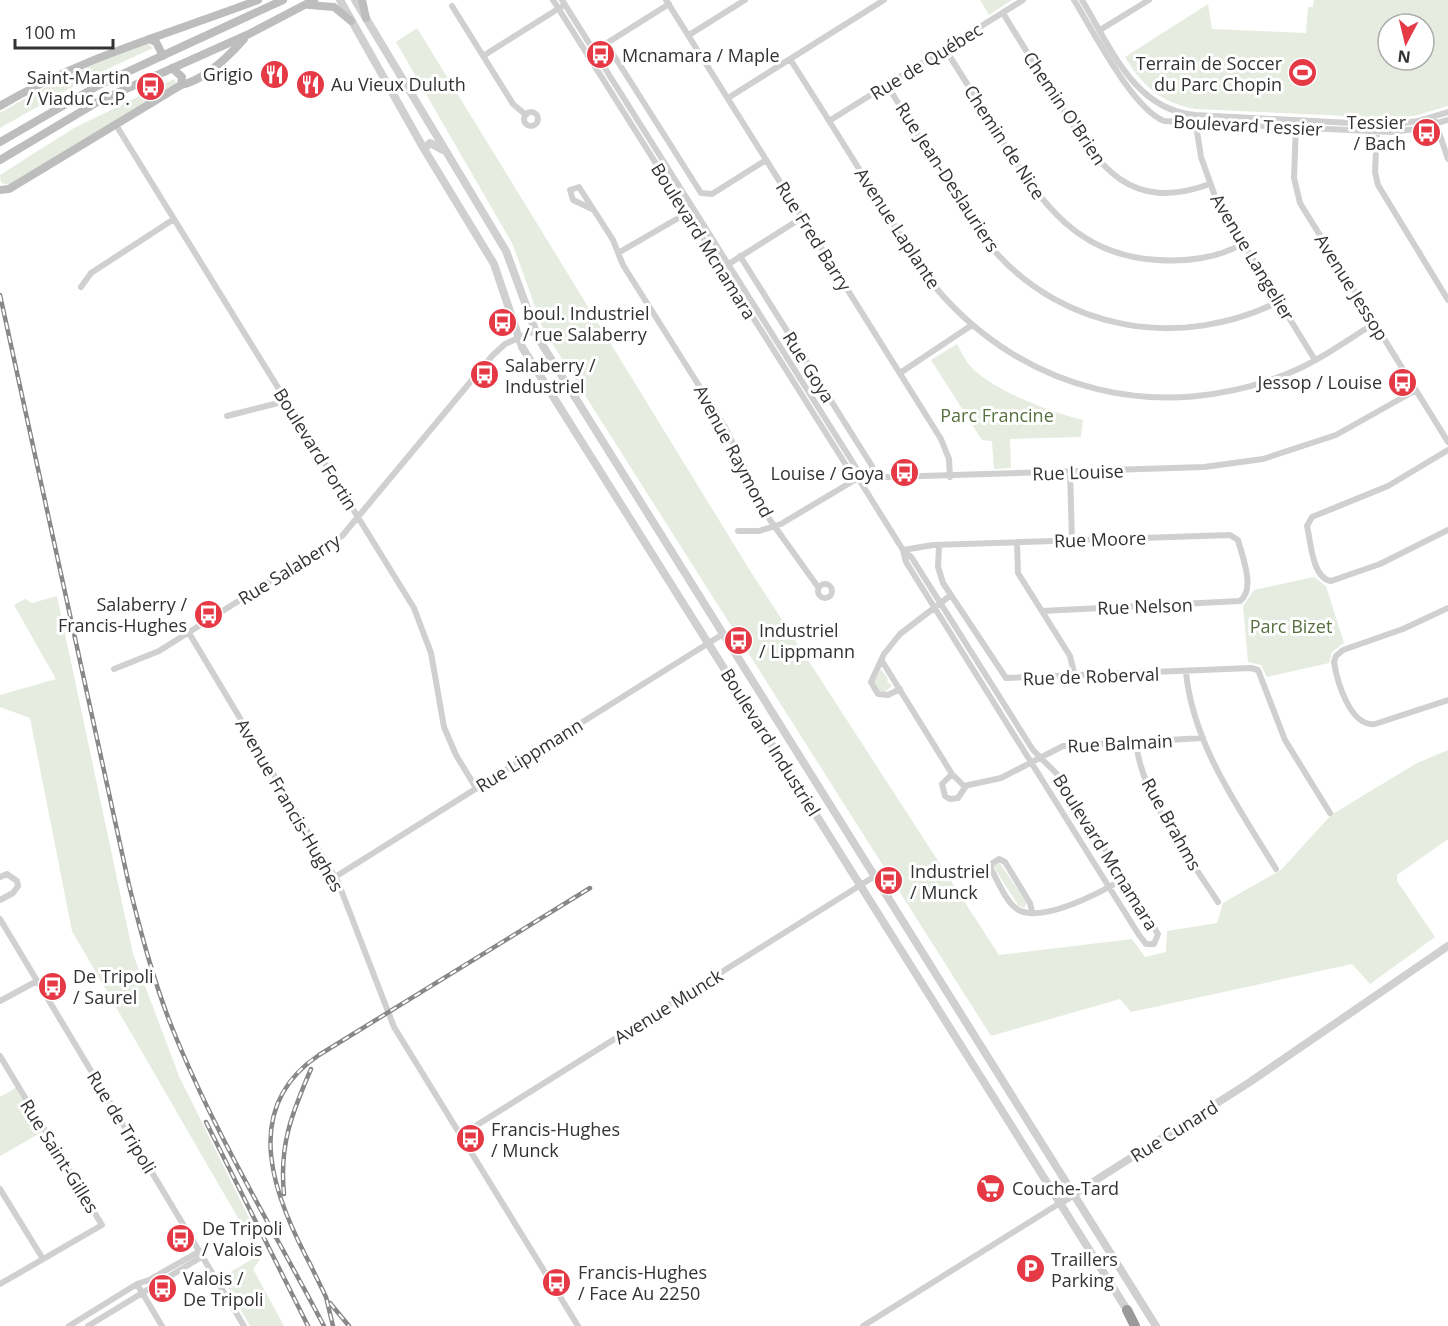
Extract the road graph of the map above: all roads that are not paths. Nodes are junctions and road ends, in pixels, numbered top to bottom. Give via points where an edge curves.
1 (258, 0) edge
2 (283, 0) edge
3 (314, 0) edge
4 (340, 0) edge
5 (355, 0) edge
6 (362, 0) edge
7 (553, 0) edge
8 (745, 0) edge
9 (884, 0) edge
10 (1023, 0) edge
11 (1074, 0) edge
12 (1082, 0) edge
13 (1149, 0) edge
14 (668, 2) edge
15 (561, 4) edge
16 (306, 5) junction
17 (452, 6) dead end
18 (1003, 13) junction
19 (366, 18) junction
20 (351, 21) junction
21 (1100, 30) junction
22 (249, 34) junction
23 (688, 35) junction
24 (149, 39) junction
25 (606, 43) junction
26 (945, 49) junction
27 (591, 53) junction
28 (163, 56) junction
29 (483, 56) junction
30 (790, 59) junction
31 (172, 68) junction
32 (887, 85) junction
33 (181, 86) junction
34 (728, 98) junction
35 (0, 106) edge
36 (1448, 112) edge
37 (526, 115) dead end
38 (1195, 119) junction
39 (1448, 120) edge
40 (829, 121) junction
41 (1435, 121) junction
42 (1296, 123) junction
43 (116, 125) junction
44 (1377, 128) junction
45 (0, 142) edge
46 (424, 149) junction
47 (444, 151) junction
48 (766, 159) junction
49 (1448, 159) edge
50 (0, 160) edge
51 (1210, 184) junction
52 (0, 190) edge
53 (592, 208) dead end
54 (687, 213) junction
55 (802, 217) junction
56 (174, 219) junction
57 (1242, 244) junction
58 (618, 253) junction
59 (740, 256) junction
60 (728, 264) junction
61 (721, 268) junction
62 (81, 287) dead end
63 (1448, 300) edge
64 (1278, 302) junction
65 (1375, 322) junction
66 (972, 325) junction
67 (534, 331) junction
68 (518, 338) junction
69 (1314, 360) junction
70 (900, 373) junction
71 (1416, 390) junction
72 (286, 401) junction
73 (227, 416) dead end
74 (1448, 442) edge
75 (1448, 450) edge
76 (1070, 472) junction
77 (950, 477) junction
78 (858, 478) junction
79 (874, 478) junction
80 (358, 518) junction
81 (775, 527) junction
82 (1448, 530) edge
83 (738, 531) dead end
84 (1072, 540) junction
85 (1017, 542) junction
86 (939, 545) junction
87 (903, 550) junction
88 (818, 587) dead end
89 (951, 595) junction
90 (1246, 595) joint
91 (940, 602) junction
92 (933, 606) junction
93 (1448, 608) edge
94 (1042, 611) junction
95 (189, 633) junction
96 (723, 634) junction
97 (708, 643) junction
98 (882, 661) junction
99 (114, 669) dead end
100 (1186, 672) junction
101 (1075, 677) junction
102 (900, 689) junction
103 (1448, 700) edge
104 (1203, 738) junction
105 (1136, 742) junction
106 (1041, 757) junction
107 (1032, 762) junction
108 (952, 774) junction
109 (966, 786) junction
110 (476, 788) junction
111 (1330, 813) dead end
112 (1276, 869) dead end
113 (875, 876) junction
114 (0, 877) edge
115 (335, 877) junction
116 (1123, 879) junction
117 (860, 885) junction
118 (1109, 887) junction
119 (0, 900) edge
120 (1218, 902) dead end
121 (1032, 911) junction
122 (0, 919) edge
123 (1448, 946) edge
124 (37, 981) junction
125 (0, 1001) edge
126 (0, 1056) edge
127 (461, 1135) junction
128 (0, 1189) edge
129 (1074, 1193) junction
130 (1060, 1203) junction
131 (201, 1254) junction
132 (43, 1259) junction
133 (0, 1284) edge
134 (136, 1284) junction
135 (142, 1293) junction
136 (1127, 1310) joint
137 (69, 1326) edge
138 (88, 1326) edge
139 (162, 1326) edge
140 (244, 1326) edge
141 (578, 1326) edge
142 (863, 1326) edge
143 (1136, 1326) edge
144 (1156, 1326) edge

1 - 24 main road
2 - 28 main road
3 - 16 main road
4 - 20 street, Boulevard Industriel
5 - 19 street, Boulevard Industriel
6 - 19 main road
7 - 15 street, Boulevard Mcnamara
8 - 23 street
9 - 30 street
10 - 18 street, Rue de Québec
11 - 38 street, Boulevard Tessier via 1144,107 1168,122
12 - 21 street, Boulevard Tessier
13 - 21 street
14 - 23 street, Rue Fred Barry
14 - 25 street
15 - 27 street, Boulevard Mcnamara
15 - 29 street
16 - 20 main road via 334,7
16 - 22 main road
17 - 29 street
18 - 26 street, Rue de Québec
18 - 51 street, Chemin O'Brien via 1088,148 1107,171 1127,184 1155,192 1179,193
19 - 47 street, Boulevard Industriel
20 - 46 street, Boulevard Industriel
21 - 38 street, Boulevard Tessier via 1140,91 1163,108
22 - 31 main road
22 - 33 main road via 229,56
23 - 34 street, Rue Fred Barry
24 - 28 main road via 156,42
24 - 35 main road via 84,63
25 - 27 street
25 - 48 street via 704,195 712,194
26 - 32 street, Rue de Québec
26 - 57 street, Chemin de Nice via 1037,196 1082,236 1124,255 1161,261 1206,256
27 - 54 street, Boulevard Mcnamara
27 - 60 street, Boulevard Mcnamara
28 - 45 main road via 77,96
29 - 37 street via 515,107
30 - 34 street
30 - 40 street, Avenue Laplante
31 - 33 main road via 182,77
31 - 50 main road via 90,106
32 - 40 street, Rue de Québec
32 - 64 street, Rue Jean-Deslauriers via 991,247 1018,274 1055,300 1112,323 1165,330 1226,322
33 - 43 main road
34 - 48 street, Rue Fred Barry
36 - 41 street, Boulevard Tessier
38 - 42 street, Boulevard Tessier
38 - 51 street, Avenue Langelier
39 - 41 street, Boulevard Tessier
40 - 66 street, Avenue Laplante via 924,271
41 - 44 street, Boulevard Tessier via 1410,130
41 - 49 street
42 - 44 street, Boulevard Tessier
42 - 65 street, Avenue Jessop via 1294,178 1298,198
43 - 52 main road via 9,189
43 - 56 street, Boulevard Fortin
44 - 63 street via 1378,186
46 - 47 street via 430,143
46 - 68 street, Boulevard Industriel via 494,264
47 - 67 street, Boulevard Industriel via 506,251
48 - 55 street, Rue Fred Barry
51 - 57 street, Avenue Langelier
53 - 58 street, Avenue Raymond
54 - 58 street
54 - 61 street, Boulevard Mcnamara
55 - 59 street
55 - 70 street, Rue Fred Barry
56 - 62 street via 89,274
56 - 72 street, Boulevard Fortin
57 - 64 street, Avenue Langelier
58 - 81 street, Avenue Raymond via 725,427
59 - 60 street
59 - 79 street, Rue Goya via 872,466
60 - 61 street
60 - 78 street, Boulevard Mcnamara via 857,469
61 - 78 street, Boulevard Mcnamara via 851,473
64 - 69 street, Avenue Langelier
65 - 69 street, Avenue Laplante
65 - 71 street, Avenue Jessop
66 - 69 street, Avenue Laplante via 1014,355 1054,375 1110,392 1147,398 1231,392
66 - 70 street
67 - 68 street, Rue Salaberry
67 - 96 street, Boulevard Industriel
68 - 80 street, Rue Salaberry via 492,356
68 - 97 street, Boulevard Industriel
70 - 77 street, Rue Fred Barry via 944,444
71 - 74 street, Avenue Jessop
71 - 76 street, Rue Louise via 1336,435 1270,458 1221,466
72 - 73 street
72 - 80 street, Boulevard Fortin
75 - 82 street via 1388,486 1312,517 1307,524 1318,573 1331,581 1380,564
76 - 77 street, Rue Louise
76 - 84 street
77 - 79 street, Rue Louise
78 - 79 street, Rue Louise
78 - 81 street
78 - 87 street, Boulevard Mcnamara
80 - 95 street, Rue Salaberry via 338,539
80 - 110 street, Boulevard Fortin via 420,620 432,658 445,731
81 - 83 street
81 - 88 street, Avenue Raymond
84 - 85 street, Rue Moore
84 - 90 street, Rue Moore via 1233,535 1238,540 1244,567
85 - 86 street, Rue Moore
85 - 94 street via 1017,571
86 - 87 street, Rue Moore
86 - 89 street, Rue de Roberval via 939,571
87 - 91 street, Boulevard Mcnamara
87 - 92 street, Boulevard Mcnamara via 906,562
89 - 91 street
89 - 101 street, Rue de Roberval via 1004,677
90 - 94 street, Rue Nelson via 1233,602
91 - 92 street
91 - 106 street, Boulevard Mcnamara
92 - 98 street via 900,634
92 - 107 street, Boulevard Mcnamara
93 - 103 street via 1343,650 1334,662 1351,708 1365,724
94 - 101 street via 1070,656
95 - 99 street, Rue Salaberry via 155,653
95 - 115 street, Avenue Francis-Hughes
96 - 97 street, Rue Lippmann
96 - 113 street, Boulevard Industriel
97 - 110 street, Rue Lippmann
97 - 117 street, Boulevard Industriel
98 - 102 street
98 - 102 street via 872,676 873,688 883,695
100 - 101 street, Rue de Roberval
100 - 104 street
100 - 111 street, Rue de Roberval via 1256,669 1285,740
102 - 108 street
104 - 105 street, Rue Balmain
104 - 112 street via 1222,781
105 - 106 street, Rue Balmain via 1063,746
105 - 120 street, Rue Brahms via 1152,794
106 - 107 street, Rue Balmain
106 - 116 street, Boulevard Mcnamara via 1058,775
107 - 109 street, Rue Balmain via 1002,778
107 - 118 street, Boulevard Mcnamara
108 - 109 street
108 - 109 street, Rue Balmain via 942,784 945,796 958,798
110 - 115 street, Rue Lippmann
113 - 117 street, Avenue Munck
113 - 129 street, Boulevard Industriel
114 - 119 street via 12,876 18,886
115 - 127 street, Avenue Francis-Hughes via 390,1019
116 - 118 street
116 - 118 street, Boulevard Mcnamara via 1158,934 1154,944 1145,943
117 - 127 street, Avenue Munck
117 - 130 street, Boulevard Industriel
118 - 121 street via 1067,906
121 - 121 street via 1005,863 994,860 991,868 1014,906
122 - 124 street, Rue de Tripoli
123 - 129 street, Rue Cunard via 1259,1076
124 - 125 street
124 - 131 street, Rue de Tripoli
126 - 132 street, Rue Saint-Gilles via 102,1225
127 - 141 street, Avenue Francis-Hughes
128 - 132 street
129 - 130 street, Rue Cunard
129 - 144 street, Boulevard Industriel
130 - 136 street, Boulevard Industriel
130 - 142 street, Rue Cunard
131 - 134 street
131 - 135 street
131 - 140 street, Rue de Tripoli
132 - 133 street
134 - 135 street
134 - 137 street
135 - 138 street
135 - 139 street
136 - 143 highway

